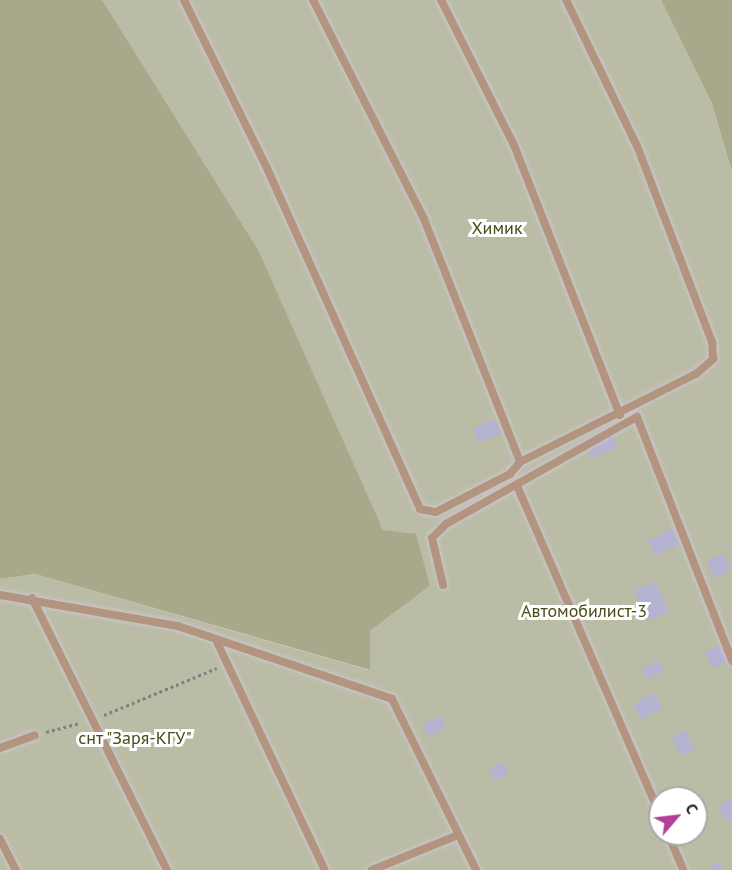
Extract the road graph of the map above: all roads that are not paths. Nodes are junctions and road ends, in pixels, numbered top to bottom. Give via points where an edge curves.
1 (184, 0) edge
2 (313, 0) edge
3 (441, 0) edge
4 (566, 0) edge
5 (620, 415) junction
6 (520, 462) junction
7 (518, 488) junction
8 (443, 585) dead end
9 (0, 595) edge
10 (32, 598) junction
11 (217, 642) junction
12 (732, 661) edge
13 (35, 735) road end
14 (0, 748) edge
15 (648, 787) edge
16 (458, 834) junction
17 (0, 839) edge
18 (673, 846) edge
19 (16, 870) edge
20 (167, 870) edge
21 (325, 870) edge
22 (372, 870) edge
23 (476, 870) edge
24 (683, 870) edge

1 - 6 lane via 271,176 420,510 436,513 510,474
2 - 6 lane via 423,219
3 - 5 lane via 514,146
4 - 5 lane via 637,146 712,342 713,359 696,375
5 - 6 lane
7 - 8 lane via 446,524 432,538
7 - 12 lane via 637,417
7 - 15 lane
9 - 10 lane
10 - 11 lane via 178,626
10 - 20 lane
11 - 16 lane via 281,657 392,699
11 - 21 lane
13 - 14 lane
16 - 22 lane
16 - 23 lane
17 - 19 lane
18 - 24 lane

